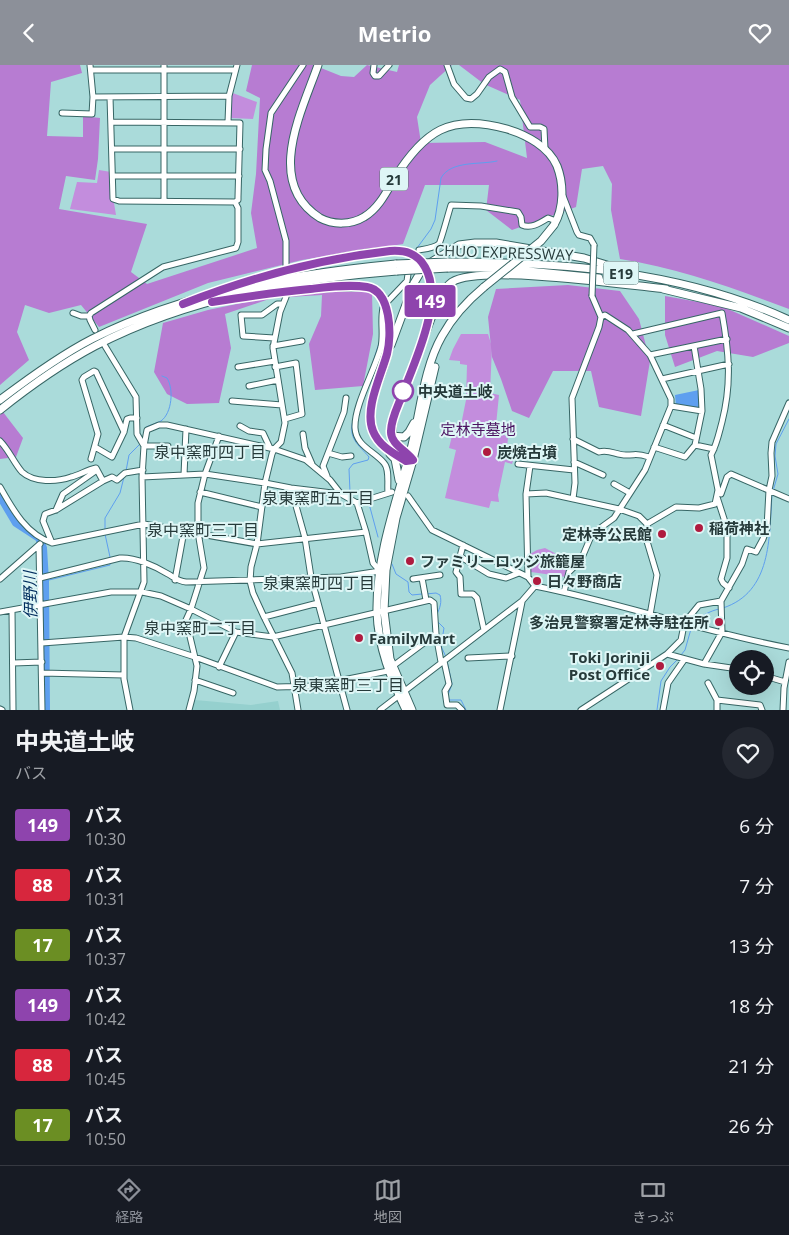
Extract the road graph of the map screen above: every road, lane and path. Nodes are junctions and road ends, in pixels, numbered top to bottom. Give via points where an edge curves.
1 (303, 65) edge
2 (318, 65) edge
3 (374, 65) edge
4 (390, 65) edge
5 (447, 65) edge
6 (91, 68) edge
7 (164, 68) edge
8 (236, 68) edge
9 (164, 96) junction
10 (229, 96) junction
11 (93, 97) junction
12 (110, 97) junction
13 (62, 113) dead end
14 (112, 122) junction
15 (228, 122) junction
16 (164, 123) junction
17 (112, 149) junction
18 (240, 149) junction
19 (545, 149) junction
20 (164, 150) junction
21 (113, 176) junction
22 (163, 176) junction
23 (239, 176) junction
24 (561, 191) junction
25 (164, 201) junction
26 (235, 203) junction
27 (555, 223) junction
28 (419, 250) dead end
29 (409, 260) dead end
30 (447, 265) junction
31 (286, 266) dead end
32 (396, 268) junction
33 (640, 275) junction
34 (666, 289) junction
35 (286, 297) dead end
36 (388, 301) dead end
37 (212, 302) junction
38 (183, 304) junction
39 (283, 304) junction
40 (383, 308) dead end
41 (73, 313) dead end
42 (89, 316) junction
43 (601, 317) junction
44 (789, 320) edge
45 (428, 323) junction
46 (789, 328) edge
47 (445, 330) junction
48 (96, 331) dead end
49 (633, 334) junction
50 (274, 338) junction
51 (727, 339) junction
52 (302, 341) dead end
53 (273, 346) junction
54 (694, 346) junction
55 (105, 347) dead end
56 (388, 352) junction
57 (650, 355) junction
58 (275, 364) junction
59 (729, 364) junction
60 (238, 367) dead end
61 (698, 371) junction
62 (662, 379) junction
63 (278, 380) junction
64 (250, 386) dead end
65 (346, 398) dead end
66 (0, 400) edge
67 (232, 401) dead end
68 (789, 403) edge
69 (282, 405) junction
70 (672, 406) junction
71 (0, 410) edge
72 (419, 411) junction
73 (702, 411) junction
74 (137, 418) junction
75 (285, 419) junction
76 (663, 425) junction
77 (240, 426) dead end
78 (186, 429) junction
79 (124, 432) junction
80 (302, 434) dead end
81 (219, 436) junction
82 (391, 436) junction
83 (696, 437) junction
84 (573, 439) junction
85 (0, 441) edge
86 (142, 444) junction
87 (695, 445) junction
88 (168, 446) dead end
89 (95, 447) junction
90 (384, 447) junction
91 (654, 447) junction
92 (272, 449) junction
93 (714, 449) junction
94 (328, 453) junction
95 (351, 456) dead end
96 (650, 457) junction
97 (91, 459) dead end
98 (409, 459) junction
99 (574, 461) junction
100 (518, 464) dead end
101 (313, 465) junction
102 (530, 466) junction
103 (574, 469) junction
104 (97, 470) junction
105 (143, 470) junction
106 (205, 474) junction
107 (184, 475) junction
108 (603, 475) dead end
109 (142, 477) junction
110 (328, 479) junction
111 (103, 481) junction
112 (266, 483) junction
113 (614, 484) dead end
114 (400, 486) junction
115 (0, 487) edge
116 (291, 489) junction
117 (769, 490) junction
118 (200, 492) junction
119 (630, 493) junction
120 (342, 494) junction
121 (526, 494) junction
122 (408, 496) dead end
123 (718, 498) junction
124 (573, 499) junction
125 (789, 499) edge
126 (357, 503) junction
127 (262, 507) junction
128 (620, 509) junction
129 (56, 510) junction
130 (144, 524) junction
131 (647, 524) junction
132 (184, 531) junction
133 (198, 532) junction
134 (366, 532) junction
135 (306, 538) junction
136 (44, 540) junction
137 (52, 543) junction
138 (257, 544) junction
139 (463, 545) junction
140 (39, 546) junction
141 (461, 557) junction
142 (145, 563) junction
143 (380, 571) junction
144 (519, 573) junction
145 (440, 575) dead end
146 (311, 577) junction
147 (528, 577) junction
148 (40, 578) junction
149 (422, 578) junction
150 (0, 579) edge
151 (175, 579) junction
152 (413, 579) dead end
153 (250, 581) junction
154 (200, 582) junction
155 (536, 586) junction
156 (729, 588) junction
157 (142, 592) junction
158 (564, 592) junction
159 (425, 596) junction
160 (522, 601) junction
161 (721, 601) junction
162 (318, 603) junction
163 (41, 605) junction
164 (191, 609) junction
165 (12, 610) junction
166 (380, 611) junction
167 (0, 612) edge
168 (650, 615) junction
169 (264, 617) junction
170 (684, 623) junction
171 (323, 625) junction
172 (484, 630) junction
173 (236, 632) junction
174 (722, 632) junction
175 (436, 633) junction
176 (124, 637) junction
177 (273, 637) junction
178 (42, 643) junction
179 (789, 648) edge
180 (667, 654) junction
181 (512, 656) junction
182 (195, 657) junction
183 (468, 658) dead end
184 (684, 660) junction
185 (443, 661) junction
186 (42, 662) junction
187 (789, 662) edge
188 (13, 663) junction
189 (704, 664) junction
190 (219, 667) junction
191 (391, 668) junction
192 (729, 668) edge
193 (42, 673) junction
194 (124, 675) junction
195 (774, 679) edge
196 (195, 680) junction
197 (339, 681) junction
198 (708, 683) dead end
199 (785, 683) junction
200 (295, 687) junction
201 (233, 693) dead end
202 (401, 693) junction
203 (717, 700) junction
204 (13, 710) edge
205 (42, 710) edge
206 (130, 710) edge
207 (189, 710) edge
208 (298, 710) edge
209 (347, 710) edge
210 (380, 710) edge
211 (406, 710) edge
212 (412, 710) edge
213 (462, 710) edge
214 (500, 710) edge
215 (581, 710) edge
216 (664, 710) edge
217 (718, 710) edge
218 (762, 710) edge
219 (784, 710) edge

1 - 31 street via 271,113 266,149 265,170 286,241
2 - 19 highway, 21 via 295,127 290,156 298,193 305,205 326,221 347,223 365,217 376,207 418,146 430,135 454,125 470,122 501,127 527,137
3 - 4 street via 373,73 379,76
5 - 19 street via 454,84 466,99 476,95 489,77 500,69 506,71 512,97 530,127 544,129
6 - 7 street
6 - 11 street
7 - 8 street
7 - 9 street
8 - 10 street
9 - 10 street
9 - 12 street
9 - 16 street
10 - 15 street
11 - 12 street
11 - 13 street via 92,114
12 - 14 street
14 - 16 street
14 - 17 street
15 - 16 street
15 - 18 street via 240,123
16 - 20 street
17 - 20 street
17 - 21 street
18 - 20 street
18 - 23 street
19 - 24 highway, 21 via 554,159 560,174
20 - 22 street
21 - 22 street
21 - 25 street via 113,199
22 - 23 street
22 - 25 street
23 - 26 street via 238,201
24 - 27 highway, 21 via 561,206
24 - 43 street, bridge via 577,232 590,238 594,245 592,296
25 - 26 street
26 - 42 street via 238,208 236,247 156,271
27 - 28 street via 548,218 526,227 522,225 518,212 451,205 441,241
27 - 47 highway, 21, bridge via 541,241 465,303
29 - 36 street via 408,278
30 - 32 highway, CHUO EXPRESSWAY / E19, bridge
30 - 33 highway, CHUO EXPRESSWAY / E19 via 536,264
30 - 34 highway, CHUO EXPRESSWAY / E19 via 583,275
32 - 37 highway, CHUO EXPRESSWAY / E19 via 317,279
32 - 38 highway, CHUO EXPRESSWAY / E19 via 289,277
33 - 44 highway, CHUO EXPRESSWAY / E19 via 720,294
33 - 56 highway via 584,258 496,243 459,245 425,266 414,283
34 - 45 highway via 525,276 473,276 453,281 444,290
34 - 46 highway, CHUO EXPRESSWAY / E19 via 717,301
35 - 39 street
37 - 56 highway via 334,287 368,287 384,300
37 - 71 highway, CHUO EXPRESSWAY / E19 via 152,321 95,346 46,375
38 - 45 highway via 269,275 361,255 400,251 418,258 430,275
38 - 66 highway, CHUO EXPRESSWAY / E19 via 91,340 41,369
39 - 50 street
39 - 50 street via 277,304 262,315 241,315 243,336
40 - 126 street via 380,347 359,405 355,428 362,443 384,463 390,493
41 - 42 street
42 - 48 street
43 - 49 street via 605,315
43 - 84 street via 572,399
45 - 82 highway via 394,417
47 - 72 highway, 21 via 430,367
47 - 98 highway, 21
49 - 51 street via 722,313
49 - 57 street
50 - 53 street
51 - 54 street
51 - 59 street
52 - 53 street
53 - 58 street
54 - 57 street
54 - 61 street
55 - 74 street via 136,397
56 - 90 highway via 371,416 374,433
57 - 62 street
58 - 60 street
58 - 63 street
58 - 75 street via 296,363 302,414
59 - 61 street
59 - 93 street via 726,408
61 - 62 street
61 - 73 street
62 - 70 street
63 - 64 street
63 - 69 street
65 - 94 street
67 - 69 street
68 - 117 street via 772,442
69 - 75 street
70 - 73 street
70 - 76 street
72 - 82 highway via 404,437
72 - 98 highway, 21
73 - 83 street
74 - 79 street via 127,419
74 - 86 street via 137,434
75 - 92 street via 281,442
76 - 83 street
76 - 91 street
77 - 92 street via 262,433
78 - 81 street
78 - 86 street via 159,425 147,430
78 - 107 street
79 - 89 street via 112,457
79 - 89 street via 94,371 82,380 98,434
80 - 101 street
81 - 92 street
81 - 106 street
82 - 98 highway
83 - 87 street
84 - 96 street via 599,451
84 - 99 street
85 - 104 street via 23,473 32,478 56,480 93,468
86 - 88 street
86 - 105 street
87 - 91 street via 685,457
87 - 93 street
89 - 97 street
90 - 98 highway
90 - 114 highway via 395,459
91 - 96 street
92 - 101 street
92 - 112 street
93 - 123 street via 711,455
94 - 95 street
94 - 110 street via 323,466
96 - 119 street
98 - 114 highway, 21
98 - 166 highway, 21
99 - 103 street
99 - 108 street
100 - 102 street
101 - 110 street
102 - 103 street
102 - 121 street
103 - 124 street
104 - 111 street
104 - 129 street via 63,494
105 - 109 street
105 - 111 street via 128,472 117,480 112,477
106 - 107 street
106 - 112 street
106 - 118 street
107 - 109 street
109 - 130 street
110 - 120 street
111 - 129 street
112 - 116 street
112 - 127 street
113 - 119 street
114 - 143 highway, 21
115 - 136 street via 17,517
116 - 120 street
116 - 135 street
117 - 123 street via 728,475
117 - 125 street
117 - 156 street via 767,528 763,539 756,551 747,549
118 - 127 street
118 - 133 street
119 - 128 street
120 - 126 street
121 - 124 street via 546,493
121 - 147 street
122 - 139 street via 432,530
123 - 131 street via 715,504 707,507 676,507
123 - 156 street via 727,528 727,558 721,579
124 - 128 street
126 - 134 street
127 - 138 street
128 - 131 street via 639,516
128 - 158 street via 614,518 592,534 581,560 569,572
129 - 137 street via 45,514 43,521
130 - 132 street
130 - 137 street
130 - 142 street
131 - 168 street via 646,538 657,575
132 - 133 street
132 - 151 street
133 - 138 street
133 - 154 street via 204,561
134 - 135 street
134 - 143 street via 373,563
135 - 138 street
135 - 146 street
136 - 137 street
136 - 140 street
138 - 153 street
139 - 141 street
139 - 144 street
140 - 148 street
140 - 150 street
141 - 144 street via 489,574 506,578
141 - 172 street via 456,572 460,577 461,594 473,594 477,598
142 - 148 street via 129,557
142 - 151 street
142 - 157 street
143 - 146 street via 341,577
143 - 166 highway, 21
144 - 147 street
145 - 149 street
146 - 153 street
146 - 162 street
147 - 155 street
148 - 163 street
149 - 152 street
149 - 159 street
151 - 154 street
153 - 154 street
153 - 169 street
154 - 164 street
155 - 158 street
155 - 160 street
156 - 161 street
157 - 163 street via 111,592
157 - 164 street
157 - 176 street
158 - 168 street
159 - 166 street
159 - 175 street via 434,603
160 - 172 street
160 - 181 street
161 - 170 street via 700,605
161 - 174 street
162 - 169 street
162 - 171 street
163 - 165 street
163 - 178 street
164 - 173 street
164 - 182 street via 186,620
165 - 167 street
165 - 188 street
166 - 171 street
166 - 191 highway, 21 via 379,635
168 - 170 street
169 - 177 street
170 - 174 street
170 - 180 street via 681,641
171 - 177 street
171 - 197 street
172 - 185 street
173 - 177 street
173 - 190 street
174 - 179 street
174 - 189 street
175 - 185 street
175 - 191 street
176 - 178 street
176 - 182 street
176 - 194 street
177 - 200 street via 289,667
178 - 186 street
180 - 184 street
180 - 215 street
181 - 183 street
181 - 214 street
182 - 190 street
182 - 196 street
184 - 189 street
184 - 216 street via 668,683
185 - 202 street
185 - 213 street via 450,684 445,691 447,705 457,705
186 - 188 street
186 - 193 street
187 - 199 street
188 - 204 street
189 - 192 street
190 - 200 street via 277,687
191 - 197 street
191 - 202 highway, 21
193 - 194 street
193 - 205 street
194 - 206 street
195 - 199 street
196 - 201 street
196 - 207 street
197 - 200 street
197 - 209 street
198 - 203 street
199 - 219 street
200 - 208 street
202 - 210 street
202 - 211 highway, 21
202 - 212 highway, 21
203 - 217 street
203 - 218 street via 760,705

